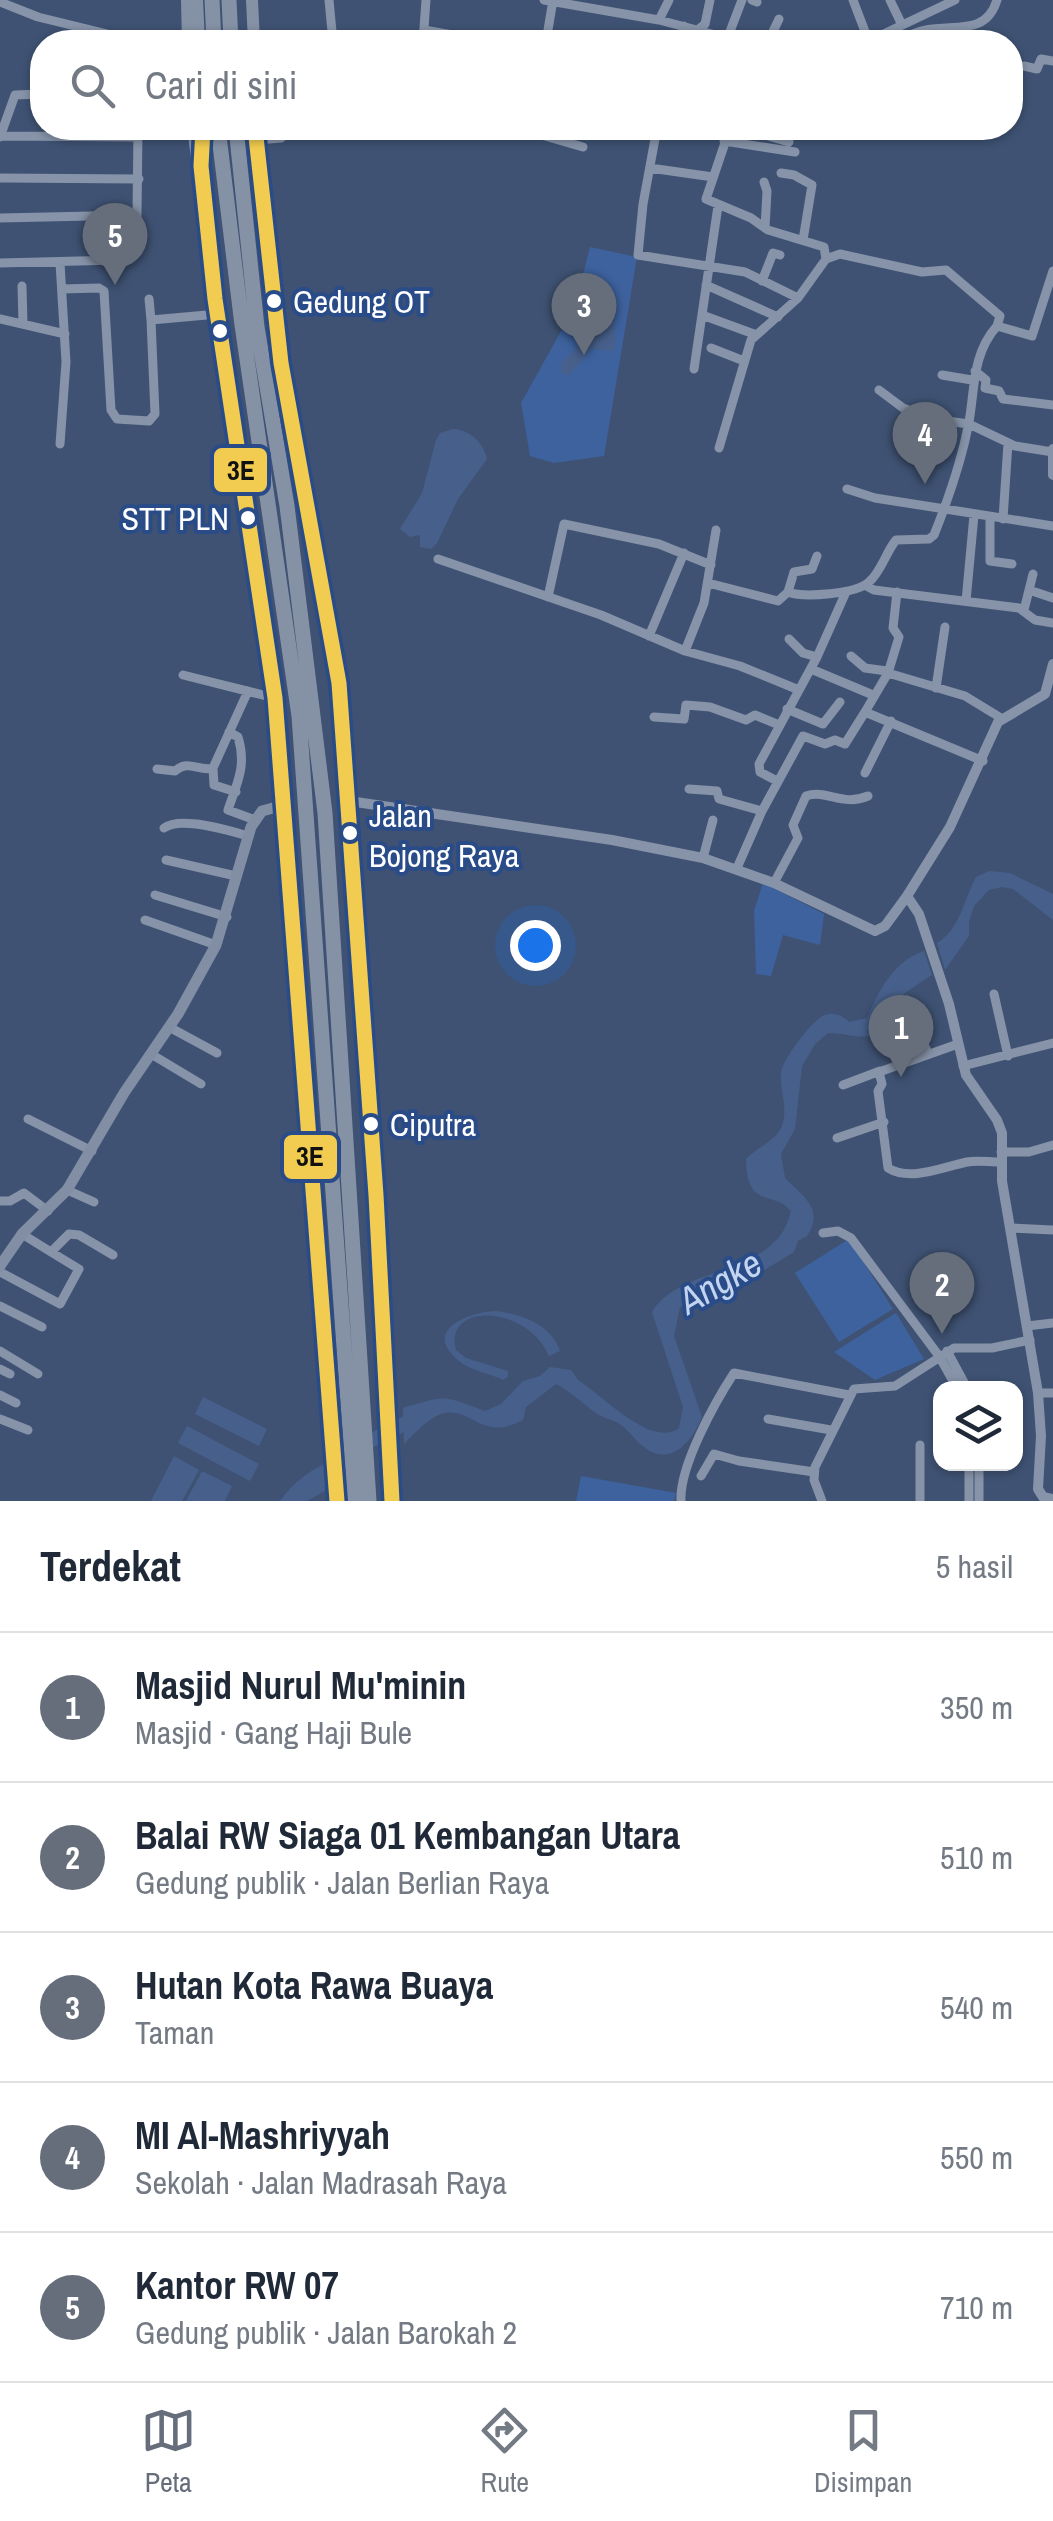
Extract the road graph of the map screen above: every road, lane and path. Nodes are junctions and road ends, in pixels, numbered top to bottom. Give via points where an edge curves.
1 (187, 0) edge
2 (197, 0) edge
3 (212, 0) edge
4 (229, 0) edge
5 (249, 0) edge
6 (330, 0) edge
7 (426, 0) edge
8 (544, 0) edge
9 (669, 0) edge
10 (710, 0) edge
11 (742, 0) edge
12 (853, 0) edge
13 (890, 0) edge
14 (955, 0) edge
15 (997, 0) edge
16 (552, 1) edge
17 (0, 2) edge
18 (607, 5) edge
19 (780, 19) dead end
20 (659, 20) junction
21 (902, 25) junction
22 (684, 26) junction
23 (81, 30) edge
24 (188, 30) edge
25 (198, 30) edge
26 (213, 30) edge
27 (230, 30) edge
28 (250, 30) edge
29 (331, 30) edge
30 (424, 30) edge
31 (548, 30) edge
32 (682, 30) edge
33 (699, 30) joint
34 (731, 30) edge
35 (774, 30) edge
36 (865, 30) edge
37 (892, 30) edge
38 (923, 30) edge
39 (1053, 61) edge
40 (1024, 66) dead end
41 (30, 95) edge
42 (30, 135) edge
43 (0, 137) edge
44 (138, 140) edge
45 (200, 140) edge
46 (219, 140) edge
47 (237, 140) edge
48 (256, 140) edge
49 (559, 140) edge
50 (656, 140) edge
51 (773, 140) edge
52 (792, 140) edge
53 (724, 141) joint
54 (583, 147) dead end
55 (792, 147) junction
56 (650, 168) junction
57 (0, 178) edge
58 (712, 178) junction
59 (139, 179) junction
60 (764, 182) dead end
61 (718, 206) junction
62 (1, 222) edge
63 (764, 228) junction
64 (803, 240) junction
65 (780, 255) dead end
66 (826, 259) junction
67 (118, 260) dead end
68 (0, 263) edge
69 (60, 263) junction
70 (709, 268) junction
71 (1053, 271) edge
72 (762, 280) junction
73 (706, 285) junction
74 (22, 286) dead end
75 (62, 289) junction
76 (1050, 292) edge
77 (798, 298) junction
78 (149, 299) dead end
79 (218, 314) junction
80 (702, 314) junction
81 (778, 317) junction
82 (0, 319) edge
83 (150, 320) junction
84 (22, 324) junction
85 (997, 326) junction
86 (65, 334) junction
87 (754, 334) junction
88 (711, 348) dead end
89 (744, 361) junction
90 (694, 370) dead end
91 (942, 375) dead end
92 (974, 376) junction
93 (879, 390) dead end
94 (1053, 405) edge
95 (969, 424) junction
96 (1008, 443) junction
97 (60, 444) dead end
98 (719, 448) dead end
99 (1053, 450) edge
100 (1053, 464) edge
101 (1053, 475) edge
102 (847, 489) dead end
103 (943, 509) junction
104 (974, 514) junction
105 (990, 517) junction
106 (1003, 519) junction
107 (1053, 526) edge
108 (716, 530) dead end
109 (684, 553) junction
110 (817, 556) dead end
111 (438, 559) dead end
112 (1012, 564) dead end
113 (711, 565) junction
114 (1033, 574) dead end
115 (708, 583) junction
116 (862, 586) junction
117 (1029, 590) junction
118 (788, 592) junction
119 (846, 592) junction
120 (896, 592) junction
121 (548, 597) junction
122 (1053, 598) edge
123 (966, 601) junction
124 (1024, 610) junction
125 (1053, 623) edge
126 (945, 627) dead end
127 (649, 636) junction
128 (789, 639) dead end
129 (686, 651) junction
130 (851, 656) dead end
131 (817, 658) junction
132 (1053, 664) edge
133 (811, 670) junction
134 (887, 672) junction
135 (183, 675) dead end
136 (936, 688) junction
137 (798, 690) junction
138 (248, 691) junction
139 (873, 695) junction
140 (275, 698) junction
141 (840, 702) dead end
142 (787, 709) junction
143 (865, 712) junction
144 (654, 717) dead end
145 (1002, 718) junction
146 (891, 721) junction
147 (779, 725) junction
148 (229, 732) junction
149 (983, 760) junction
150 (213, 768) junction
151 (157, 769) dead end
152 (865, 773) dead end
153 (776, 781) junction
154 (689, 790) dead end
155 (236, 792) junction
156 (868, 796) dead end
157 (349, 802) junction
158 (284, 805) junction
159 (762, 811) junction
160 (255, 820) junction
161 (713, 820) dead end
162 (164, 828) dead end
163 (248, 836) junction
164 (703, 858) junction
165 (166, 860) dead end
166 (737, 868) junction
167 (236, 876) junction
168 (774, 883) junction
169 (155, 895) dead end
170 (907, 896) junction
171 (227, 916) junction
172 (145, 920) dead end
173 (216, 944) junction
174 (994, 994) dead end
175 (907, 1000) dead end
176 (170, 1027) junction
177 (1053, 1042) edge
178 (958, 1044) junction
179 (217, 1053) dead end
180 (152, 1054) junction
181 (928, 1054) junction
182 (1008, 1056) junction
183 (963, 1066) junction
184 (880, 1071) junction
185 (201, 1084) dead end
186 (842, 1084) dead end
187 (28, 1120) dead end
188 (884, 1122) junction
189 (836, 1138) dead end
190 (1053, 1144) edge
191 (92, 1151) junction
192 (1000, 1157) junction
193 (68, 1190) junction
194 (0, 1201) edge
195 (94, 1202) dead end
196 (48, 1211) junction
197 (1010, 1228) junction
198 (1053, 1230) edge
199 (823, 1233) dead end
200 (22, 1234) junction
201 (51, 1252) junction
202 (113, 1255) dead end
203 (1, 1265) edge
204 (0, 1306) edge
205 (1053, 1324) edge
206 (1027, 1326) junction
207 (42, 1327) dead end
208 (1030, 1340) junction
209 (0, 1351) edge
210 (943, 1354) junction
211 (38, 1374) dead end
212 (953, 1381) edge
213 (962, 1381) edge
214 (850, 1393) junction
215 (1053, 1393) edge
216 (0, 1394) edge
217 (1038, 1398) junction
218 (1053, 1402) edge
219 (16, 1403) dead end
220 (0, 1419) edge
221 (768, 1419) dead end
222 (28, 1430) dead end
223 (832, 1430) junction
224 (920, 1446) dead end
225 (968, 1471) edge
226 (978, 1471) edge
227 (814, 1472) junction
228 (701, 1476) dead end
229 (1053, 1499) edge
230 (337, 1501) edge
231 (355, 1501) edge
232 (369, 1501) edge
233 (392, 1501) edge
234 (681, 1501) edge
235 (822, 1501) edge
236 (920, 1501) edge
237 (969, 1501) edge
238 (979, 1501) edge

1 - 24 main road
2 - 25 main road
3 - 26 highway
4 - 27 highway
5 - 28 main road
6 - 29 street
7 - 30 street
8 - 16 street
9 - 20 street
10 - 33 street
11 - 34 street
12 - 36 street
13 - 21 street
14 - 21 street
15 - 38 street via 973,28
16 - 18 street
16 - 31 street
17 - 23 street
18 - 20 street
19 - 35 street
20 - 22 street
21 - 37 street
22 - 32 street
22 - 33 street
39 - 40 street via 1040,60 1037,69
41 - 43 street via 15,96
42 - 43 street
44 - 59 street
45 - 79 main road
46 - 231 highway via 300,716
47 - 232 highway via 325,813
48 - 157 main road via 281,362 339,683
49 - 54 street
50 - 56 street
51 - 55 street
52 - 55 street
53 - 55 street
53 - 58 street
55 - 64 street via 786,174 813,186
56 - 58 street
56 - 70 street via 636,254
57 - 59 street
58 - 61 street via 706,199
59 - 62 street via 135,217
60 - 63 street
61 - 63 street
61 - 70 street
63 - 64 street
64 - 66 street via 824,246
65 - 72 street via 773,253
66 - 77 street
66 - 85 street via 840,254 950,272 1000,316
67 - 69 street
68 - 69 street
69 - 75 street
70 - 72 street
70 - 73 street
71 - 76 street
72 - 77 street
73 - 80 street
73 - 81 street
74 - 84 street
75 - 83 street via 104,290 111,410 117,419 149,421 155,414
75 - 86 street
76 - 85 street via 1032,336
77 - 81 street
78 - 83 street
79 - 83 street
79 - 140 main road
80 - 87 street
80 - 90 street
81 - 87 street
82 - 84 street
84 - 86 street
85 - 92 street
86 - 97 street
87 - 89 street
88 - 89 street
89 - 98 street
91 - 92 street
92 - 94 street via 1003,398
92 - 95 street
93 - 95 street via 932,419
95 - 96 street
95 - 103 street
96 - 99 street
96 - 106 street
99 - 100 street
100 - 101 street
102 - 103 street
103 - 104 street
103 - 116 street via 932,538 896,540
104 - 105 street
104 - 123 street
105 - 106 street
105 - 112 street via 990,561
106 - 107 street
108 - 113 street
109 - 113 street
109 - 121 street via 564,524
109 - 127 street
110 - 118 street via 812,569 794,572
111 - 121 street
113 - 115 street
114 - 117 street
115 - 118 street via 778,601
115 - 129 street
116 - 119 street
116 - 120 street
117 - 122 street
117 - 124 street
118 - 119 street
119 - 131 street
120 - 123 street
120 - 134 street via 892,628 899,637
121 - 127 street
123 - 124 street
124 - 125 street
126 - 136 street
127 - 129 street
128 - 131 street
129 - 137 street
130 - 134 street via 865,668
131 - 133 street
132 - 145 street via 1045,694
133 - 137 street
133 - 139 street
134 - 136 street
134 - 139 street
135 - 138 street
136 - 145 street
137 - 142 street
138 - 140 street
138 - 148 street
139 - 143 street
140 - 158 main road
141 - 142 street via 823,724
142 - 147 street
143 - 146 street
143 - 153 street via 845,744 803,736
144 - 147 street via 684,719 686,706 698,706 746,720 755,714
145 - 149 street
146 - 149 street
146 - 152 street
147 - 153 street via 758,768
148 - 150 street
148 - 155 street via 238,737 244,757
149 - 170 street
150 - 151 street
150 - 155 street via 214,785
153 - 159 street
154 - 159 street via 716,791 718,800
155 - 160 street via 228,810
156 - 168 street via 852,802 806,796 793,825 798,838
157 - 164 street
157 - 233 main road
158 - 160 main road via 268,807
158 - 230 main road
159 - 166 street
160 - 163 main road
161 - 164 street
162 - 163 street via 188,822
163 - 167 main road
164 - 166 street
165 - 167 street
166 - 168 street
167 - 171 main road
168 - 170 street via 875,931
169 - 171 street
170 - 178 street via 920,914
171 - 173 main road
172 - 173 street
173 - 176 main road
174 - 182 street
175 - 181 street
176 - 179 street
176 - 180 main road
177 - 182 street
178 - 181 street
178 - 183 street
180 - 185 street
180 - 191 main road
181 - 184 street
182 - 183 street
183 - 192 street via 997,1120
184 - 186 street
184 - 188 street
187 - 191 street
188 - 189 street
188 - 192 street via 891,1172 936,1171
190 - 192 street
191 - 193 main road
192 - 197 street
193 - 195 street
193 - 196 main road
194 - 196 street via 24,1194
196 - 200 main road
197 - 198 street
197 - 206 street
199 - 210 street via 851,1238
200 - 201 street
200 - 203 main road
201 - 202 street via 73,1234
201 - 203 street via 79,1270 61,1303
204 - 207 street
205 - 206 street
206 - 208 street
208 - 210 street
208 - 217 street
209 - 211 street
210 - 212 street
210 - 213 street
210 - 214 street via 890,1388
214 - 223 street
214 - 234 street via 734,1373 681,1480
215 - 217 street
216 - 219 street
217 - 218 street
217 - 229 street via 1038,1489
220 - 222 street
221 - 223 street
223 - 227 street
224 - 236 street
225 - 237 street
226 - 238 street
227 - 228 street via 714,1454
227 - 235 street

